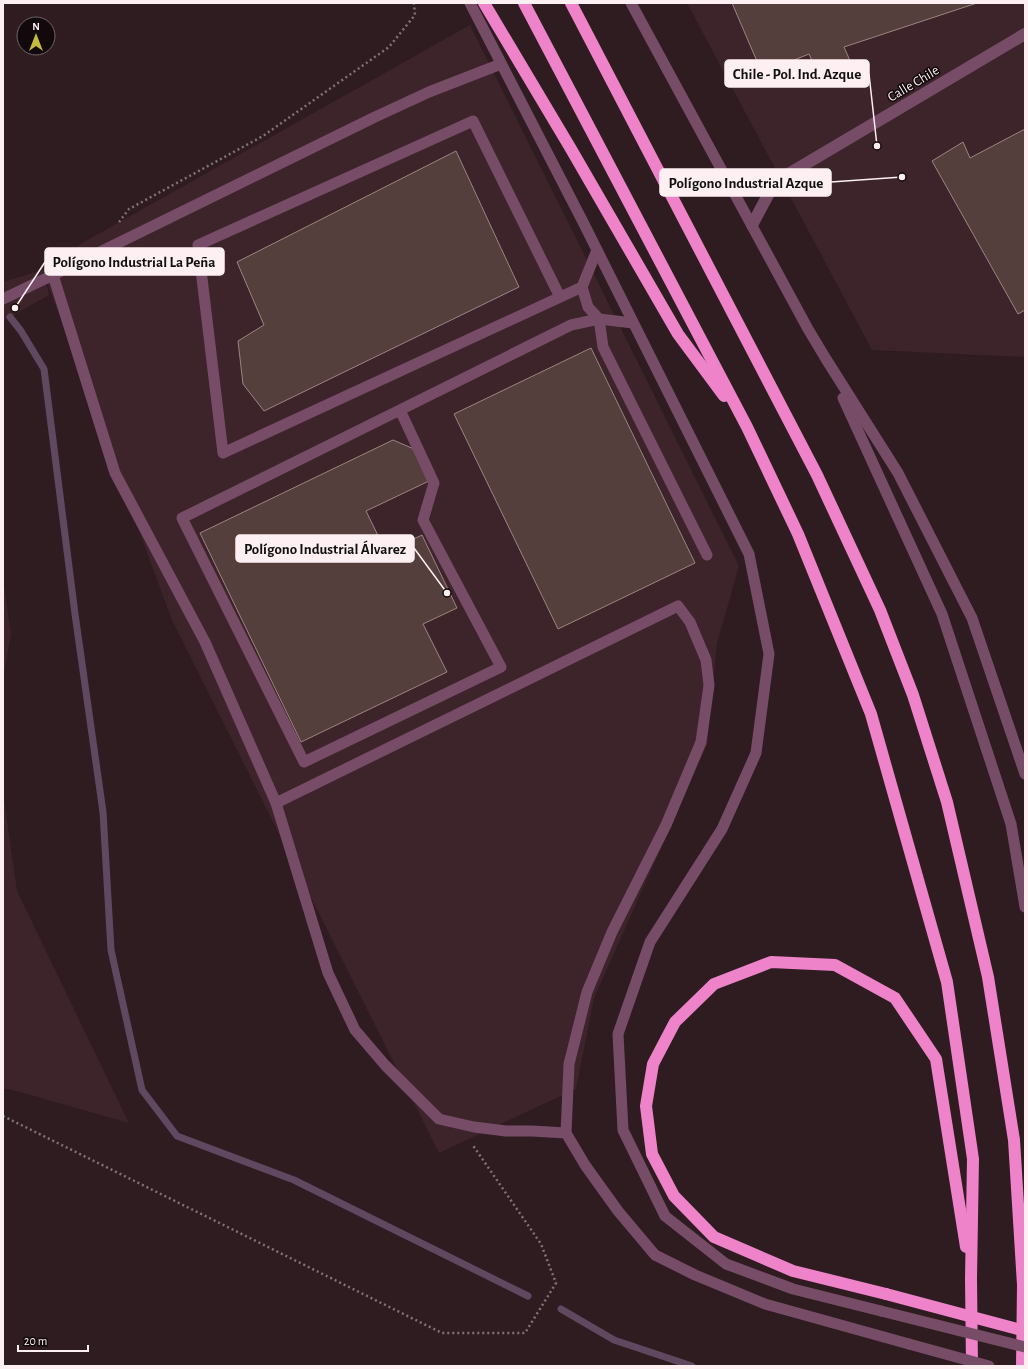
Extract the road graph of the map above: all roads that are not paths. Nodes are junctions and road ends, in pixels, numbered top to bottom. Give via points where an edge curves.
1 (470, 3) edge
2 (484, 3) edge
3 (524, 3) edge
4 (571, 3) edge
5 (631, 3) edge
6 (1025, 34) edge
7 (501, 64) junction
8 (752, 225) junction
9 (597, 250) junction
10 (53, 275) junction
11 (582, 287) junction
12 (560, 297) junction
13 (3, 299) edge
14 (599, 319) junction
15 (633, 323) junction
16 (826, 359) junction
17 (400, 410) junction
18 (747, 427) junction
19 (707, 555) dead end
20 (1025, 774) edge
21 (276, 803) junction
22 (1025, 907) edge
23 (566, 1133) junction
24 (971, 1278) junction
25 (1025, 1331) edge
26 (1025, 1347) edge
27 (972, 1366) edge
28 (989, 1366) edge
29 (1022, 1366) edge

1 - 7 lane
2 - 18 highway via 678,334
3 - 18 highway
4 - 29 highway via 817,475 880,610 913,695 947,802 988,977 1014,1140 1023,1285
5 - 8 lane
6 - 8 street, Calle Chile via 775,182
7 - 9 lane
7 - 10 lane via 429,92 375,117
8 - 16 lane
9 - 11 lane
9 - 15 lane
10 - 13 lane
10 - 21 lane via 115,473 205,642
11 - 12 lane
11 - 14 lane via 588,307
12 - 12 lane via 481,334 223,453 198,245 473,121
14 - 15 lane
14 - 17 lane via 571,325
14 - 19 lane via 603,347
15 - 26 lane, bridge via 749,554 769,654 756,753 722,829 650,942 618,1034 623,1130 666,1216 726,1264 793,1289
16 - 20 lane via 898,473 972,618
16 - 22 lane via 942,614 1011,824
17 - 17 lane via 182,518 304,762 501,668 423,520 434,483
18 - 24 highway via 798,534 871,714 947,982 974,1159
21 - 23 lane via 328,973 355,1030 385,1065 439,1119 506,1132
21 - 23 lane via 678,606 690,622 706,660 709,685 701,742 666,825 612,932 587,992 569,1064
23 - 28 lane, bridge via 614,1205 655,1255 765,1304
24 - 25 highway, bridge via 936,1059 895,998 835,965 771,962 714,984 675,1022 653,1064 646,1106 652,1154 674,1196 714,1237 792,1271
24 - 27 highway

